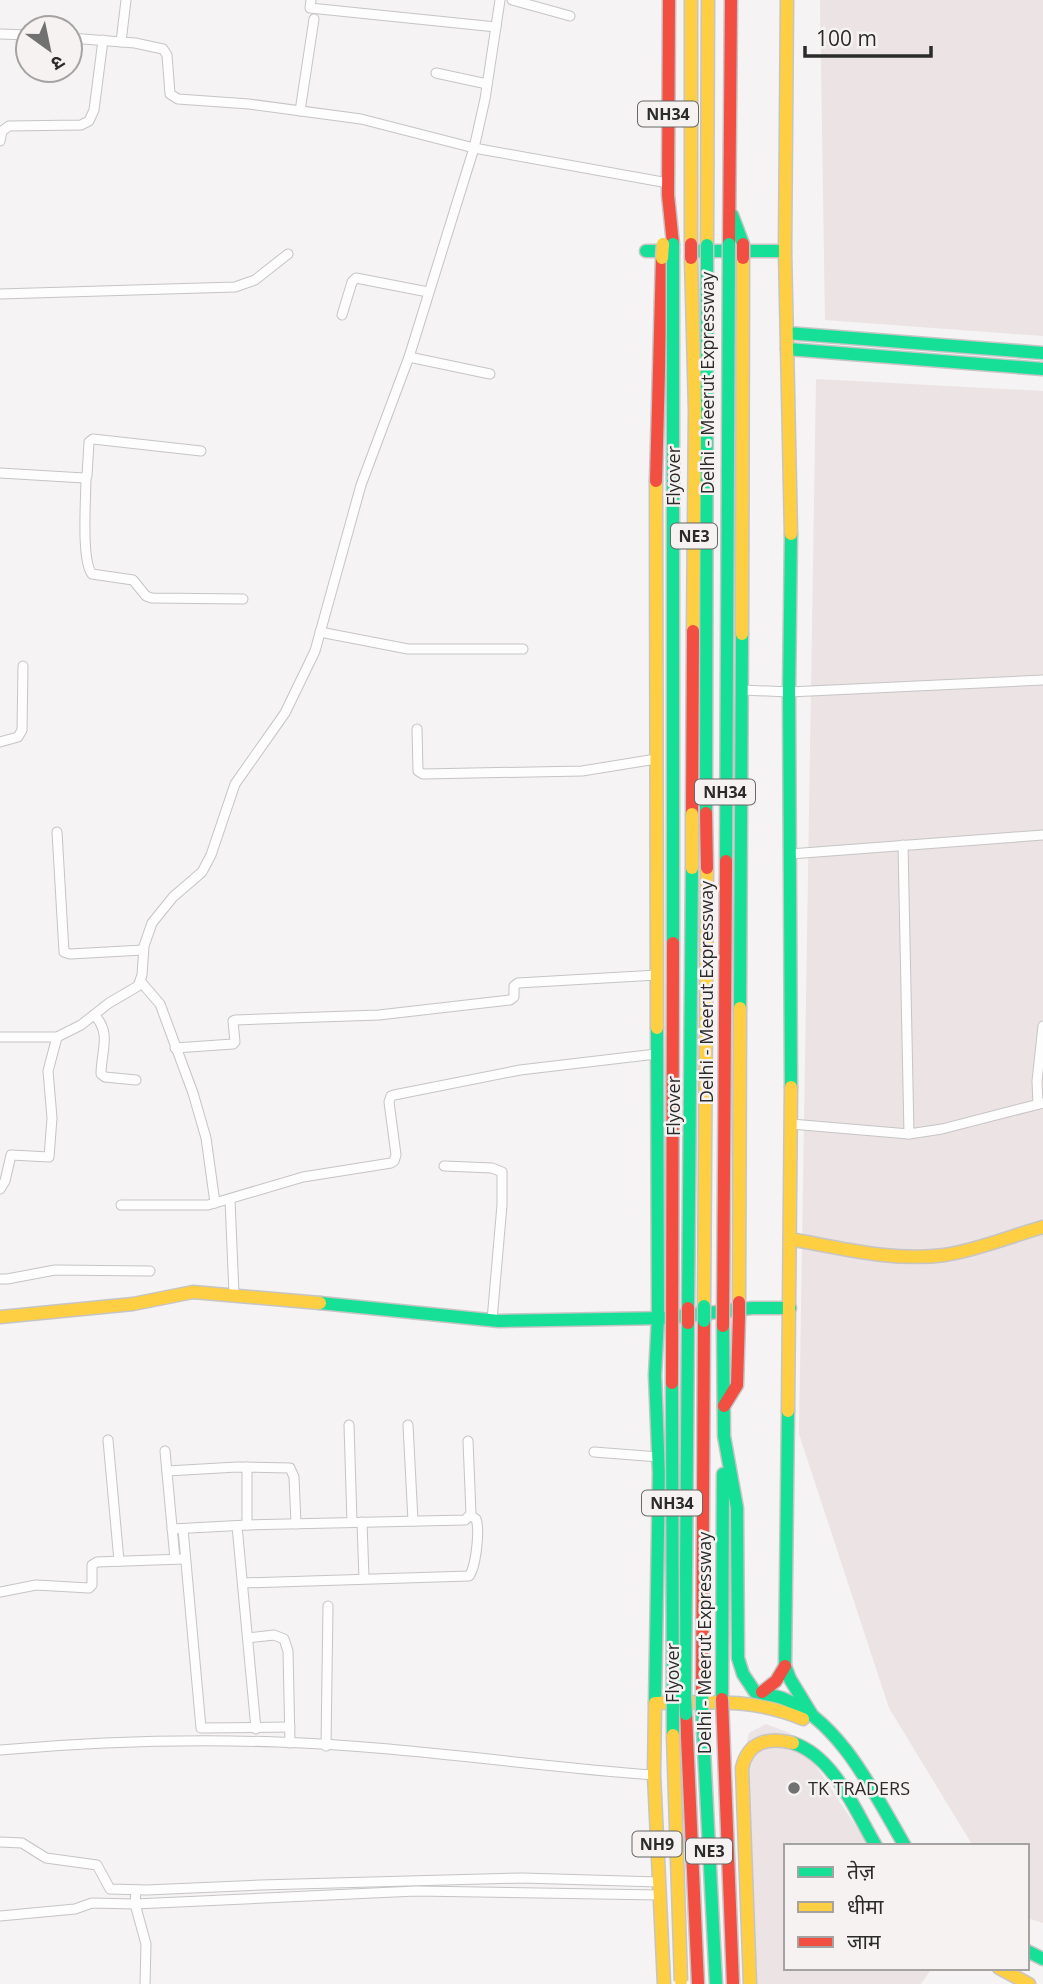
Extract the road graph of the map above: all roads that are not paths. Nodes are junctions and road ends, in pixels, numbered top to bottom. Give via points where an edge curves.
1 (126, 0) edge
2 (311, 0) edge
3 (500, 0) edge
4 (512, 0) edge
5 (670, 0) edge
6 (691, 0) edge
7 (708, 0) edge
8 (731, 0) edge
9 (787, 0) edge
10 (570, 16) dead end
11 (314, 19) dead end
12 (496, 27) junction
13 (84, 39) edge
14 (103, 40) junction
15 (121, 42) junction
16 (436, 73) dead end
17 (487, 84) junction
18 (300, 110) junction
19 (0, 141) edge
20 (474, 148) junction
21 (668, 183) junction
22 (729, 208) junction
23 (668, 244) junction
24 (646, 251) dead end
25 (785, 251) junction
26 (288, 254) dead end
27 (428, 292) junction
28 (0, 294) edge
29 (342, 315) dead end
30 (787, 333) junction
31 (787, 349) junction
32 (1043, 353) edge
33 (409, 357) junction
34 (1043, 369) edge
35 (489, 374) dead end
36 (201, 451) dead end
37 (0, 473) edge
38 (86, 477) junction
39 (243, 599) dead end
40 (320, 632) junction
41 (523, 649) dead end
42 (23, 666) dead end
43 (1043, 680) edge
44 (743, 690) junction
45 (789, 692) junction
46 (417, 729) dead end
47 (0, 742) edge
48 (656, 760) junction
49 (699, 813) junction
50 (656, 827) junction
51 (741, 827) junction
52 (57, 832) dead end
53 (1043, 835) edge
54 (903, 845) junction
55 (656, 852) junction
56 (742, 852) junction
57 (790, 853) junction
58 (143, 950) junction
59 (657, 975) junction
60 (141, 982) junction
61 (94, 1015) junction
62 (1043, 1026) edge
63 (0, 1037) edge
64 (57, 1037) junction
65 (174, 1048) junction
66 (656, 1054) junction
67 (136, 1080) dead end
68 (1041, 1103) edge
69 (791, 1124) junction
70 (909, 1134) junction
71 (444, 1167) dead end
72 (0, 1189) edge
73 (230, 1200) junction
74 (215, 1203) junction
75 (121, 1205) dead end
76 (1043, 1227) edge
77 (790, 1239) junction
78 (150, 1271) dead end
79 (0, 1279) edge
80 (234, 1294) junction
81 (790, 1308) junction
82 (0, 1317) edge
83 (658, 1318) junction
84 (492, 1320) junction
85 (724, 1406) junction
86 (349, 1425) dead end
87 (408, 1425) dead end
88 (724, 1436) junction
89 (108, 1440) dead end
90 (468, 1441) dead end
91 (165, 1451) dead end
92 (594, 1452) dead end
93 (659, 1457) junction
94 (247, 1467) junction
95 (167, 1471) junction
96 (471, 1516) junction
97 (413, 1521) junction
98 (357, 1522) junction
99 (296, 1524) junction
100 (242, 1525) junction
101 (172, 1529) junction
102 (184, 1529) junction
103 (180, 1559) junction
104 (119, 1561) junction
105 (364, 1578) junction
106 (243, 1583) junction
107 (0, 1592) edge
108 (328, 1606) dead end
109 (248, 1639) junction
110 (785, 1666) junction
111 (759, 1692) junction
112 (655, 1703) junction
113 (808, 1717) junction
114 (290, 1727) junction
115 (256, 1728) junction
116 (290, 1743) junction
117 (327, 1746) junction
118 (0, 1750) edge
119 (654, 1775) junction
120 (866, 1781) junction
121 (843, 1793) junction
122 (0, 1842) edge
123 (875, 1844) edge
124 (904, 1844) edge
125 (560, 1879) junction
126 (659, 1888) junction
127 (136, 1890) junction
128 (559, 1893) junction
129 (135, 1904) junction
130 (0, 1916) edge
131 (1003, 1970) edge
132 (681, 1983) edge
133 (145, 1984) edge
134 (664, 1984) edge
135 (698, 1984) edge
136 (716, 1984) edge
137 (733, 1984) edge
138 (750, 1984) edge
139 (1029, 1984) edge

1 - 15 street
2 - 12 street via 310,8
3 - 12 street
4 - 10 street
5 - 21 main road, NH34
6 - 49 main road, Delhi - Meerut Expressway / NE3, bridge
7 - 49 main road, Delhi - Meerut Expressway / NE3
8 - 22 main road, NH34
9 - 25 main road
11 - 18 street
12 - 17 street
13 - 14 street
14 - 15 street
14 - 19 street via 89,121 9,126
15 - 18 street via 166,51 173,97
16 - 17 street
17 - 20 street
18 - 20 street via 361,119
20 - 21 street
20 - 27 street
21 - 23 main road, Flyover / NH34 via 673,228
22 - 44 main road, bridge via 743,244
22 - 85 main road, NH34, bridge
23 - 48 main road, bridge via 663,258 656,463
23 - 132 main road, Flyover / NH34, bridge via 672,1696
24 - 25 main road
25 - 30 main road
26 - 28 street via 261,276 235,287
27 - 29 street via 356,278
27 - 33 street
30 - 31 main road
30 - 32 main road
31 - 34 main road
31 - 45 main road
33 - 35 street
33 - 40 street via 361,485
36 - 38 street via 93,439
37 - 38 street
38 - 39 street via 86,549 92,574 133,580 148,598
40 - 41 street via 408,649
40 - 58 street via 285,713 235,784 206,863 159,913
42 - 47 street via 21,734
43 - 45 street
44 - 45 street
44 - 51 main road
45 - 57 main road
46 - 48 street via 420,773 582,771
48 - 50 main road
49 - 135 main road, Delhi - Meerut Expressway / NE3, bridge via 692,867 685,1696
49 - 136 main road, Delhi - Meerut Expressway / NE3, bridge via 707,867 702,1711
50 - 51 main road
50 - 55 main road
51 - 56 main road
52 - 58 street via 64,952
53 - 54 street
54 - 57 street
54 - 70 street
55 - 56 main road
55 - 59 main road
56 - 85 main road, bridge via 737,1385
57 - 69 main road
58 - 60 street
59 - 65 street via 517,982 510,1000 379,1014 235,1020 233,1044
59 - 66 main road
60 - 61 street
60 - 65 street via 160,1004
61 - 64 street
61 - 67 street via 105,1031 101,1074
62 - 68 street via 1037,1081
63 - 64 street
64 - 72 street via 48,1071 52,1102 48,1157 11,1155
65 - 74 street via 200,1117
66 - 73 street via 520,1070 391,1096 394,1161 303,1177
66 - 83 main road
68 - 70 street
69 - 70 street
69 - 77 main road
71 - 84 street via 502,1172
73 - 74 street
73 - 80 street
74 - 75 street
76 - 77 main road via 930,1256
77 - 81 main road
78 - 79 street via 55,1270
80 - 82 main road via 193,1292 133,1304
80 - 84 main road
81 - 83 main road
81 - 110 main road
83 - 84 main road
83 - 93 main road
85 - 88 main road, NH34
86 - 98 street
87 - 97 street
88 - 111 main road, NH34 via 737,1508 738,1658 743,1674
88 - 137 main road, NH34, bridge via 722,1699
89 - 104 street
90 - 96 street
91 - 95 street
92 - 93 street
93 - 112 main road
94 - 95 street
94 - 99 street via 293,1471
94 - 100 street
95 - 101 street
96 - 97 street
96 - 105 street via 478,1526 469,1576
97 - 98 street
98 - 99 street
98 - 105 street
99 - 100 street
100 - 102 street
100 - 106 street
101 - 102 street
101 - 103 street
102 - 103 street
103 - 104 street
103 - 115 street via 201,1728
104 - 107 street via 94,1563 89,1588 36,1585
105 - 106 street
106 - 109 street
108 - 117 street
109 - 114 street via 274,1635 284,1639
109 - 115 street
110 - 111 main road via 776,1681
110 - 113 main road
111 - 113 main road via 785,1697
112 - 113 main road via 764,1704
112 - 119 main road, NH9
113 - 120 main road via 842,1749
114 - 115 street
114 - 116 street
116 - 117 street
116 - 118 street via 109,1742
117 - 119 street
119 - 126 main road, NH9
120 - 121 main road via 846,1767 838,1775
120 - 124 main road
121 - 123 main road
121 - 138 main road via 811,1751 796,1744 757,1742 744,1757
122 - 127 street via 22,1843 46,1858 97,1865 110,1889
125 - 126 street
125 - 127 street
125 - 128 street
126 - 128 street
126 - 134 main road, NH9
127 - 129 street
128 - 129 street via 415,1892
129 - 130 street via 92,1903 75,1909
129 - 133 street via 146,1944
131 - 139 main road

